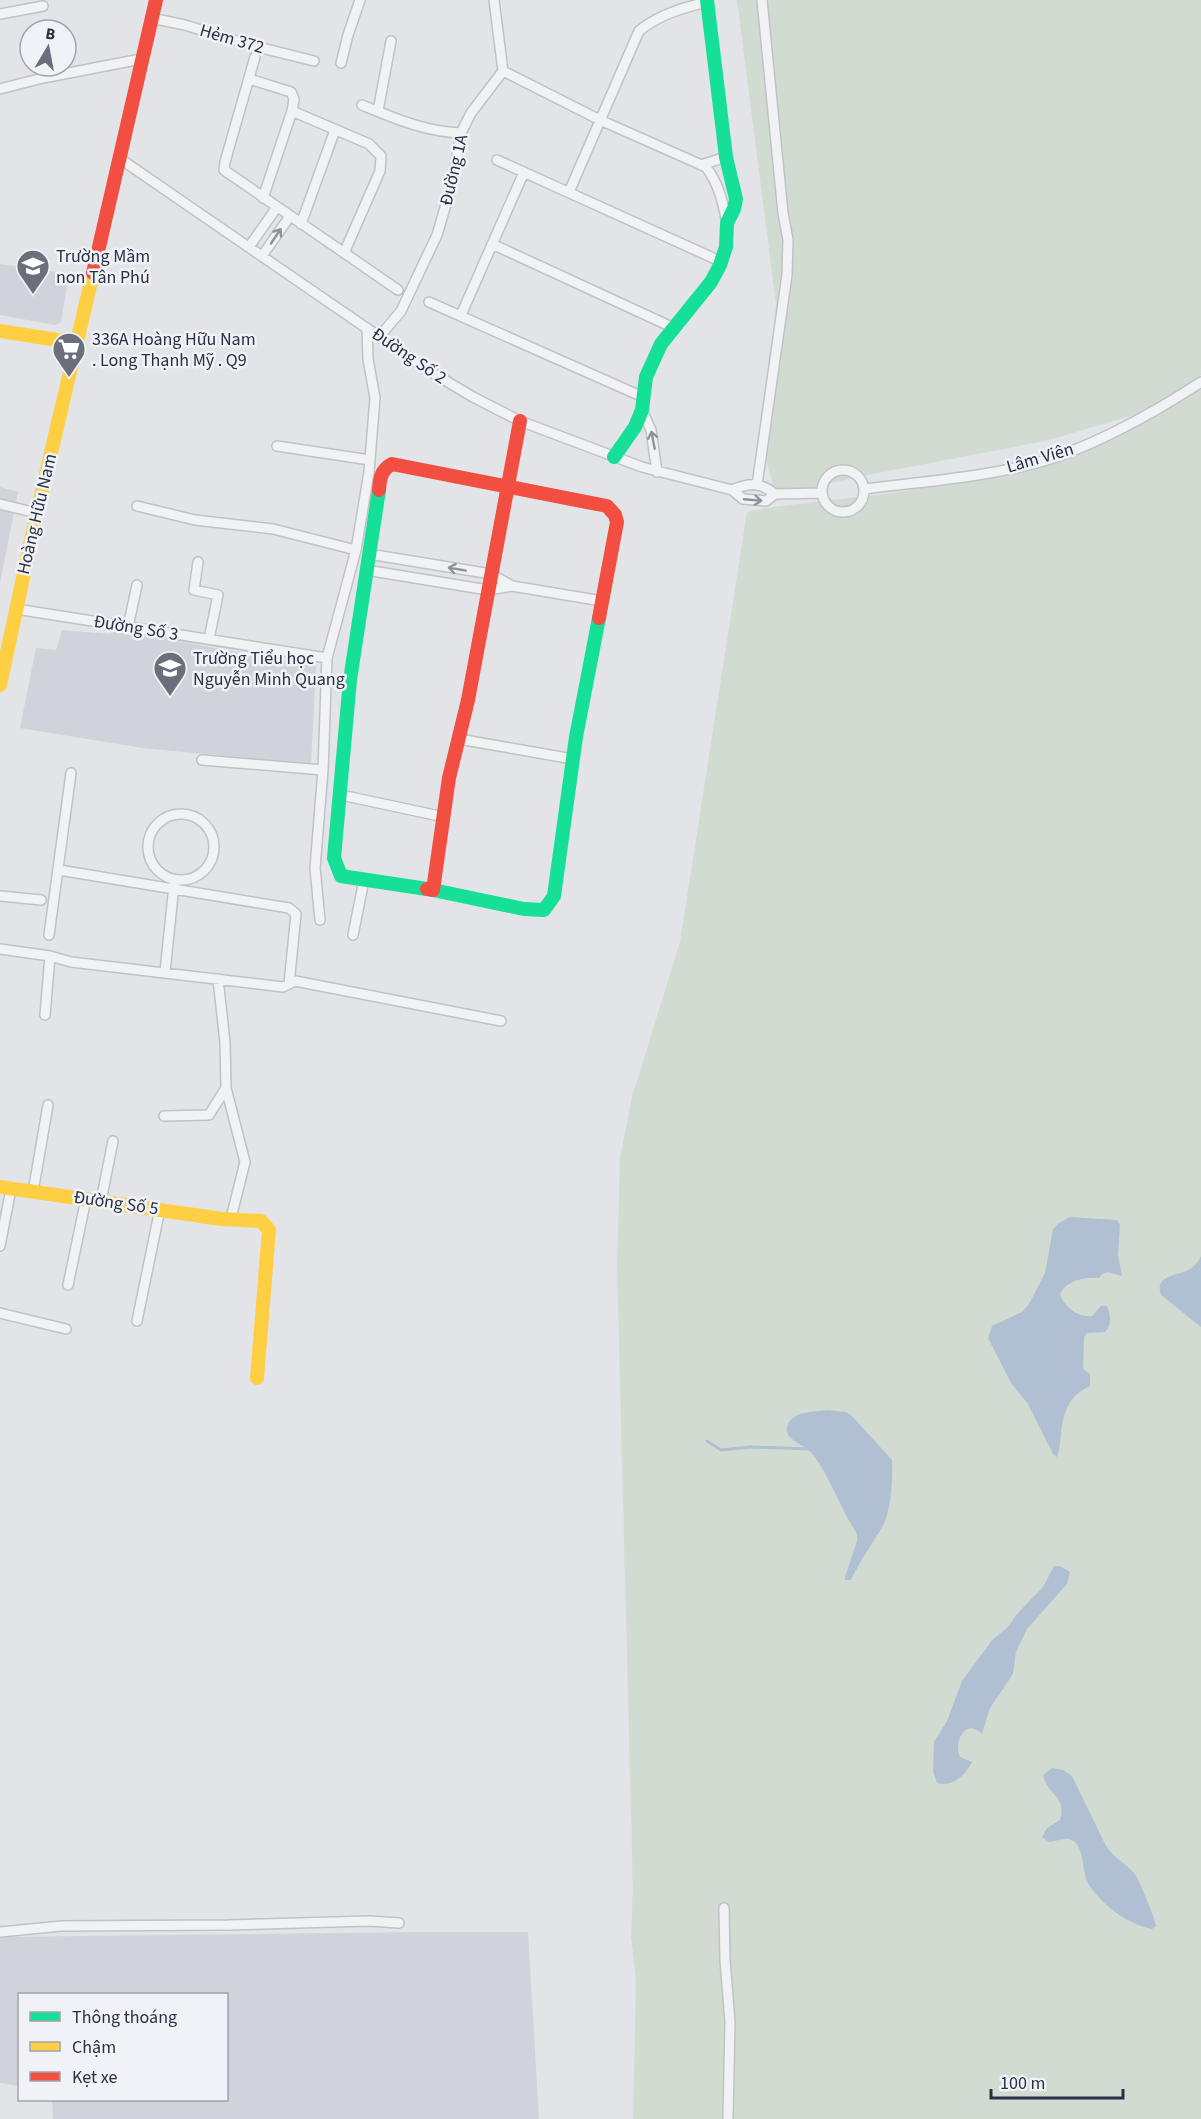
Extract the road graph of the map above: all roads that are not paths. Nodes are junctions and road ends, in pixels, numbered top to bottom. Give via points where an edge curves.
1 (156, 0) edge
2 (360, 0) edge
3 (494, 0) edge
4 (762, 0) edge
5 (708, 1) edge
6 (43, 6) dead end
7 (0, 14) edge
8 (151, 18) junction
9 (391, 41) dead end
10 (255, 57) dead end
11 (141, 60) junction
12 (314, 61) dead end
13 (341, 63) dead end
14 (503, 71) junction
15 (249, 79) junction
16 (0, 89) edge
17 (362, 105) dead end
18 (292, 111) junction
19 (378, 111) junction
20 (600, 120) junction
21 (335, 129) junction
22 (461, 133) junction
23 (726, 157) junction
24 (119, 158) junction
25 (497, 160) dead end
26 (700, 165) junction
27 (524, 172) junction
28 (569, 192) junction
29 (263, 198) junction
30 (277, 207) junction
31 (290, 216) junction
32 (728, 223) junction
33 (301, 224) junction
34 (492, 244) junction
35 (249, 247) junction
36 (344, 253) junction
37 (262, 256) junction
38 (722, 262) junction
39 (398, 290) dead end
40 (429, 302) dead end
41 (461, 315) junction
42 (367, 328) junction
43 (674, 328) junction
44 (0, 331) edge
45 (380, 336) junction
46 (76, 343) junction
47 (1201, 382) edge
48 (642, 404) junction
49 (520, 421) junction
50 (277, 446) dead end
51 (614, 457) junction
52 (370, 460) junction
53 (657, 472) junction
54 (757, 485) junction
55 (508, 488) junction
56 (864, 489) junction
57 (732, 490) junction
58 (822, 493) junction
59 (775, 494) junction
60 (0, 504) edge
61 (137, 506) dead end
62 (37, 513) junction
63 (362, 552) junction
64 (198, 562) dead end
65 (366, 570) junction
66 (491, 574) junction
67 (136, 585) dead end
68 (512, 586) junction
69 (488, 590) junction
70 (602, 601) junction
71 (16, 609) junction
72 (128, 627) junction
73 (209, 639) junction
74 (327, 658) junction
75 (0, 685) edge
76 (459, 739) junction
77 (573, 759) junction
78 (202, 760) dead end
79 (322, 770) junction
80 (71, 773) dead end
81 (341, 795) junction
82 (444, 817) junction
83 (59, 870) junction
84 (174, 879) junction
85 (364, 880) junction
86 (173, 890) junction
87 (433, 890) junction
88 (0, 896) edge
89 (41, 900) dead end
90 (320, 920) dead end
91 (49, 935) dead end
92 (352, 935) dead end
93 (0, 949) edge
94 (50, 956) junction
95 (165, 972) junction
96 (218, 979) junction
97 (289, 984) junction
98 (45, 1015) dead end
99 (501, 1021) dead end
100 (226, 1088) junction
101 (48, 1105) dead end
102 (164, 1116) dead end
103 (112, 1141) dead end
104 (5, 1188) edge
105 (33, 1192) junction
106 (86, 1199) junction
107 (101, 1201) junction
108 (160, 1209) junction
109 (231, 1218) junction
110 (0, 1246) edge
111 (68, 1285) dead end
112 (0, 1313) edge
113 (137, 1321) dead end
114 (66, 1329) dead end
115 (257, 1378) dead end
116 (724, 1908) dead end
117 (399, 1923) dead end
118 (0, 1932) edge
119 (728, 2119) edge

1 - 8 street
2 - 13 street
3 - 14 street
4 - 54 street via 788,240 787,275
5 - 20 street via 671,13 639,31
5 - 23 street
6 - 7 street
8 - 11 street
8 - 12 street, Hẻm 372
9 - 19 street
10 - 15 street
11 - 16 street
11 - 24 street
14 - 20 street
14 - 22 street, Đường 1A
15 - 18 street via 291,92
15 - 29 street via 224,168
17 - 19 street
18 - 21 street
18 - 29 street
19 - 22 street via 414,126
20 - 26 street
20 - 28 street
21 - 33 street
21 - 36 street via 369,144 381,156 380,171
22 - 45 street, Đường 1A via 437,235 402,311
23 - 26 street
23 - 32 street via 736,200
24 - 35 street, Đường Số 2
24 - 46 street, Hoàng Hữu Nam
25 - 27 street
26 - 32 street via 714,179
27 - 28 street
27 - 34 street
28 - 38 street
29 - 30 street
30 - 31 street
30 - 35 street
31 - 33 street
37 -> 31 street
32 - 38 street
33 - 36 street
34 - 41 street
34 - 43 street
35 - 37 street, Đường Số 2
36 - 39 street
37 - 42 street, Đường Số 2
38 - 43 street
40 - 41 street
41 - 48 street
42 - 45 street, Đường Số 2
42 - 52 street via 375,398
43 - 48 street via 654,357
44 - 46 street
45 - 49 street, Đường Số 2 via 454,386
46 - 62 street, Hoàng Hữu Nam
47 - 56 street, Lâm Viên via 1170,403 1112,431 1029,465
48 - 51 street via 635,427
53 -> 48 street via 651,430
49 - 51 street, Đường Số 2
49 - 55 street
50 - 52 street
51 - 53 street, Đường Số 2
52 - 63 street
53 - 57 street, Đường Số 2
54 - 57 street via 745,484
54 - 59 street
55 - 63 street via 392,464 381,474
55 - 66 street
55 - 70 street via 607,506 615,515 617,522
56 - 58 street via 859,477 841,470 829,475
56 - 58 street via 858,507 846,512 827,505
57 -> 59 street via 743,500 759,502
58 - 59 street
60 - 62 street
61 - 63 street via 195,520 273,529
62 - 71 street, Hoàng Hữu Nam
63 - 65 street
66 -> 63 street
63 - 74 street
64 - 73 street via 194,590 218,595
65 - 69 street
65 - 81 street via 350,680
66 - 68 street
66 - 69 street
67 - 72 street
68 - 69 street
68 - 70 street
69 - 76 street
70 - 77 street
71 - 72 street, Đường Số 3
71 - 75 street, Hoàng Hữu Nam
72 - 73 street, Đường Số 3
73 - 74 street, Đường Số 3
74 - 79 street
76 - 77 street
76 - 82 street
77 - 87 street via 554,896 544,910
78 - 79 street
79 - 90 street via 315,868
80 - 83 street
81 - 82 street
81 - 85 street via 334,858 341,876
82 - 87 street
83 - 86 street
83 - 91 street
84 - 84 street via 199,875 214,854 209,829 189,814 163,819 148,839 153,864
84 - 86 street
85 - 87 street
85 - 92 street
86 - 95 street
86 - 97 street via 289,908 296,914
88 - 89 street
93 - 94 street
94 - 95 street via 71,962
94 - 98 street
95 - 96 street
96 - 97 street via 283,987
96 - 100 street
97 - 99 street via 295,981
100 - 102 street via 209,1115
100 - 109 street via 245,1162
101 - 105 street
103 - 107 street
104 - 105 street, Đường Số 5
104 - 110 street
105 - 106 street, Đường Số 5
106 - 107 street, Đường Số 5
106 - 111 street
107 - 108 street, Đường Số 5
108 - 109 street, Đường Số 5
108 - 113 street
109 - 115 street, Đường Số 5 via 261,1221 269,1230
112 - 114 street
116 - 119 street via 730,2022
117 - 118 street via 61,1926

